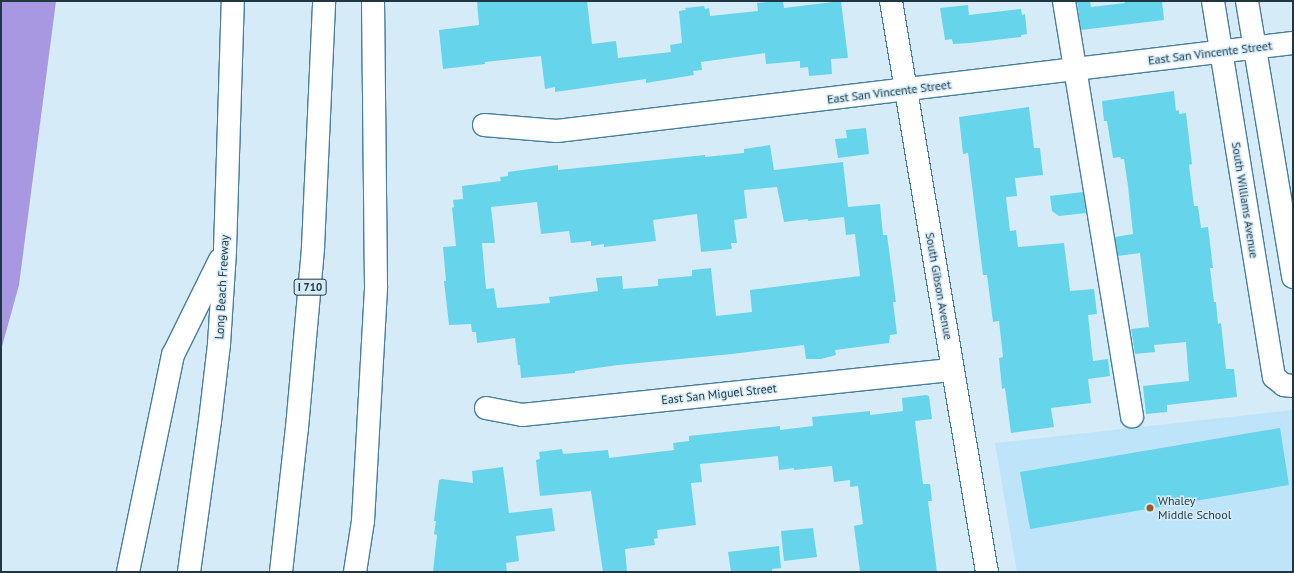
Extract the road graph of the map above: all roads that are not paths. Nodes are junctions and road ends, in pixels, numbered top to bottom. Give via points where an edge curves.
1 (233, 1) edge
2 (324, 1) edge
3 (373, 1) edge
4 (891, 1) edge
5 (1064, 1) edge
6 (1213, 1) edge
7 (1247, 1) edge
8 (1293, 43) edge
9 (1255, 47) junction
10 (1222, 52) junction
11 (1076, 70) junction
12 (906, 90) junction
13 (484, 125) dead end
14 (225, 250) junction
15 (1293, 277) edge
16 (953, 370) junction
17 (1293, 386) edge
18 (486, 408) dead end
19 (1132, 416) dead end
20 (128, 572) edge
21 (189, 572) edge
22 (281, 572) edge
23 (355, 572) edge
24 (987, 572) edge

1 - 14 main road, Long Beach Freeway
2 - 22 main road, I 710 via 313,247
3 - 23 main road via 376,286 363,521
4 - 12 main road, South Gibson Avenue
5 - 11 main road
6 - 10 main road, South Williams Avenue
7 - 9 main road
8 - 9 main road, East San Vincente Street
9 - 10 main road, East San Vincente Street
9 - 15 main road
10 - 11 main road, East San Vincente Street
10 - 17 main road, South Williams Avenue via 1274,377 1284,385
11 - 12 main road, East San Vincente Street
11 - 19 main road
12 - 13 main road, East San Vincente Street via 557,131
12 - 16 main road, South Gibson Avenue
14 - 20 main road via 173,355
14 - 21 main road, Long Beach Freeway via 216,367
16 - 18 main road, East San Miguel Street via 522,415
16 - 24 main road, South Gibson Avenue

